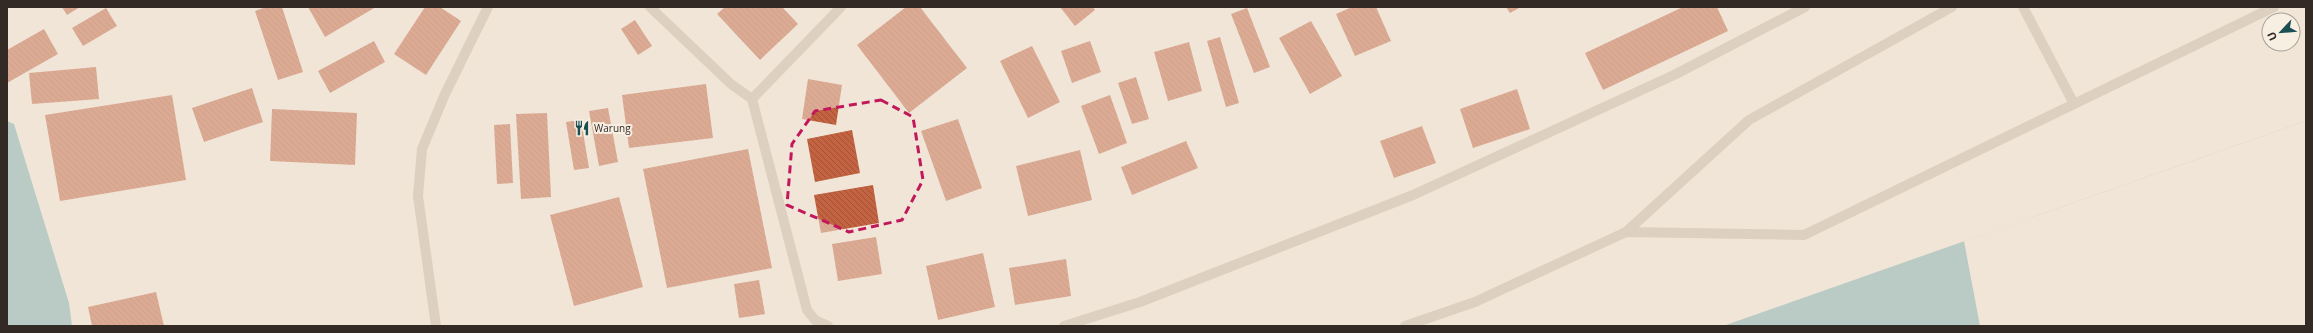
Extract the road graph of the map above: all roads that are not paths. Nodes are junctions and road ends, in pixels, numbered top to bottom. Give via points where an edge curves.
1 (488, 7) edge
2 (650, 7) edge
3 (841, 7) edge
4 (1805, 7) edge
5 (1952, 7) edge
6 (2023, 7) edge
7 (2274, 7) edge
8 (752, 99) junction
9 (2074, 104) junction
10 (1626, 232) junction
11 (436, 326) edge
12 (828, 326) edge
13 (1064, 326) edge
14 (1405, 326) edge

1 - 11 street via 445,94 422,149 418,196
2 - 8 street via 731,84
3 - 8 street
4 - 13 street via 1674,75 1413,194 1140,302
5 - 10 street via 1749,120
6 - 9 street
7 - 9 street
8 - 12 street via 806,310 815,320
9 - 10 street via 1804,235
10 - 14 street via 1475,302

